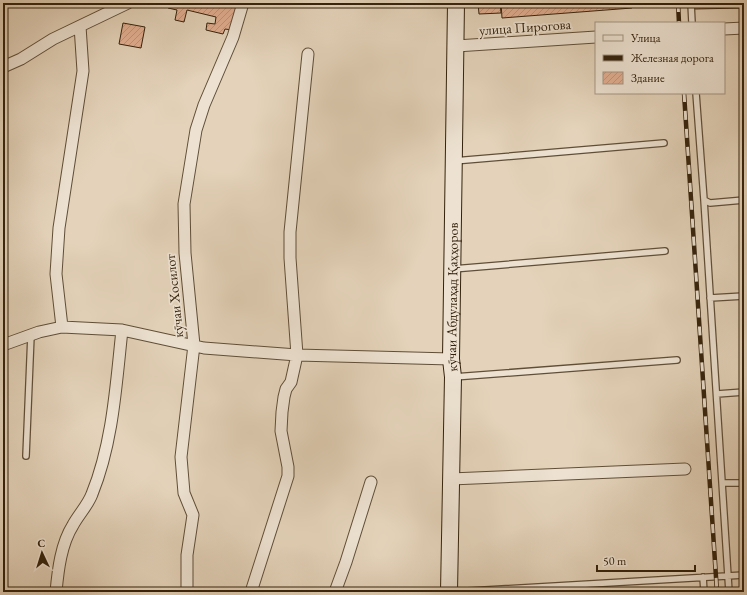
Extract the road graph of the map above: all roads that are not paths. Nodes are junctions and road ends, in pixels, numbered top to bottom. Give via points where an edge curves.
1 (128, 3) edge
2 (243, 3) edge
3 (456, 3) edge
4 (691, 3) edge
5 (692, 22) edge
6 (80, 26) junction
7 (744, 28) edge
8 (725, 29) edge
9 (595, 37) edge
10 (456, 46) junction
11 (308, 54) dead end
12 (3, 67) edge
13 (696, 94) edge
14 (664, 143) dead end
15 (454, 161) junction
16 (704, 200) junction
17 (744, 200) edge
18 (665, 251) dead end
19 (452, 269) junction
20 (744, 296) edge
21 (710, 298) junction
22 (62, 327) junction
23 (122, 330) junction
24 (30, 335) junction
25 (194, 344) junction
26 (3, 345) edge
27 (297, 355) junction
28 (451, 359) junction
29 (677, 360) dead end
30 (453, 377) junction
31 (744, 392) edge
32 (717, 394) junction
33 (26, 456) dead end
34 (685, 469) dead end
35 (451, 479) junction
36 (371, 482) dead end
37 (744, 482) edge
38 (722, 484) junction
39 (744, 575) edge
40 (728, 576) junction
41 (703, 577) junction
42 (56, 592) edge
43 (187, 592) edge
44 (251, 592) edge
45 (335, 592) edge
46 (450, 592) edge
47 (704, 592) edge
48 (729, 592) edge

1 - 6 street
2 - 25 street, кӯчаи Хосилот via 225,57 204,105 190,155 183,228
3 - 10 main road, кӯчаи Абдулаҳад Қаҳҳоров
4 - 5 lane
6 - 12 street
6 - 22 street via 83,71 59,228 56,274
7 - 8 street
9 - 10 street, улица Пирогова
10 - 15 main road, кӯчаи Абдулаҳад Қаҳҳоров
11 - 27 street via 290,232
13 - 16 lane
14 - 15 lane
15 - 19 main road, кӯчаи Абдулаҳад Қаҳҳоров
16 - 17 lane via 710,203
16 - 21 lane
18 - 19 lane
19 - 28 main road, кӯчаи Абдулаҳад Қаҳҳоров
20 - 21 lane
21 - 32 lane
22 - 23 street
22 - 24 street
23 - 25 street
23 - 42 street via 115,401 106,450 92,495 72,526 64,546
24 - 26 street
24 - 33 lane
25 - 27 street via 204,348
25 - 43 street, кӯчаи Хосилот via 181,457 184,492 193,515 187,555
27 - 28 street
27 - 44 street via 282,412 281,431 288,476
28 - 30 main road, кӯчаи Абдулаҳад Қаҳҳоров
29 - 30 lane
30 - 35 main road, кӯчаи Абдулаҳад Қаҳҳоров
31 - 32 lane
32 - 38 lane
34 - 35 street
35 - 46 main road, кӯчаи Абдулаҳад Қаҳҳоров
36 - 45 street
37 - 38 lane
38 - 40 lane
39 - 40 lane
40 - 41 lane
40 - 48 lane
41 - 46 lane
41 - 47 lane

